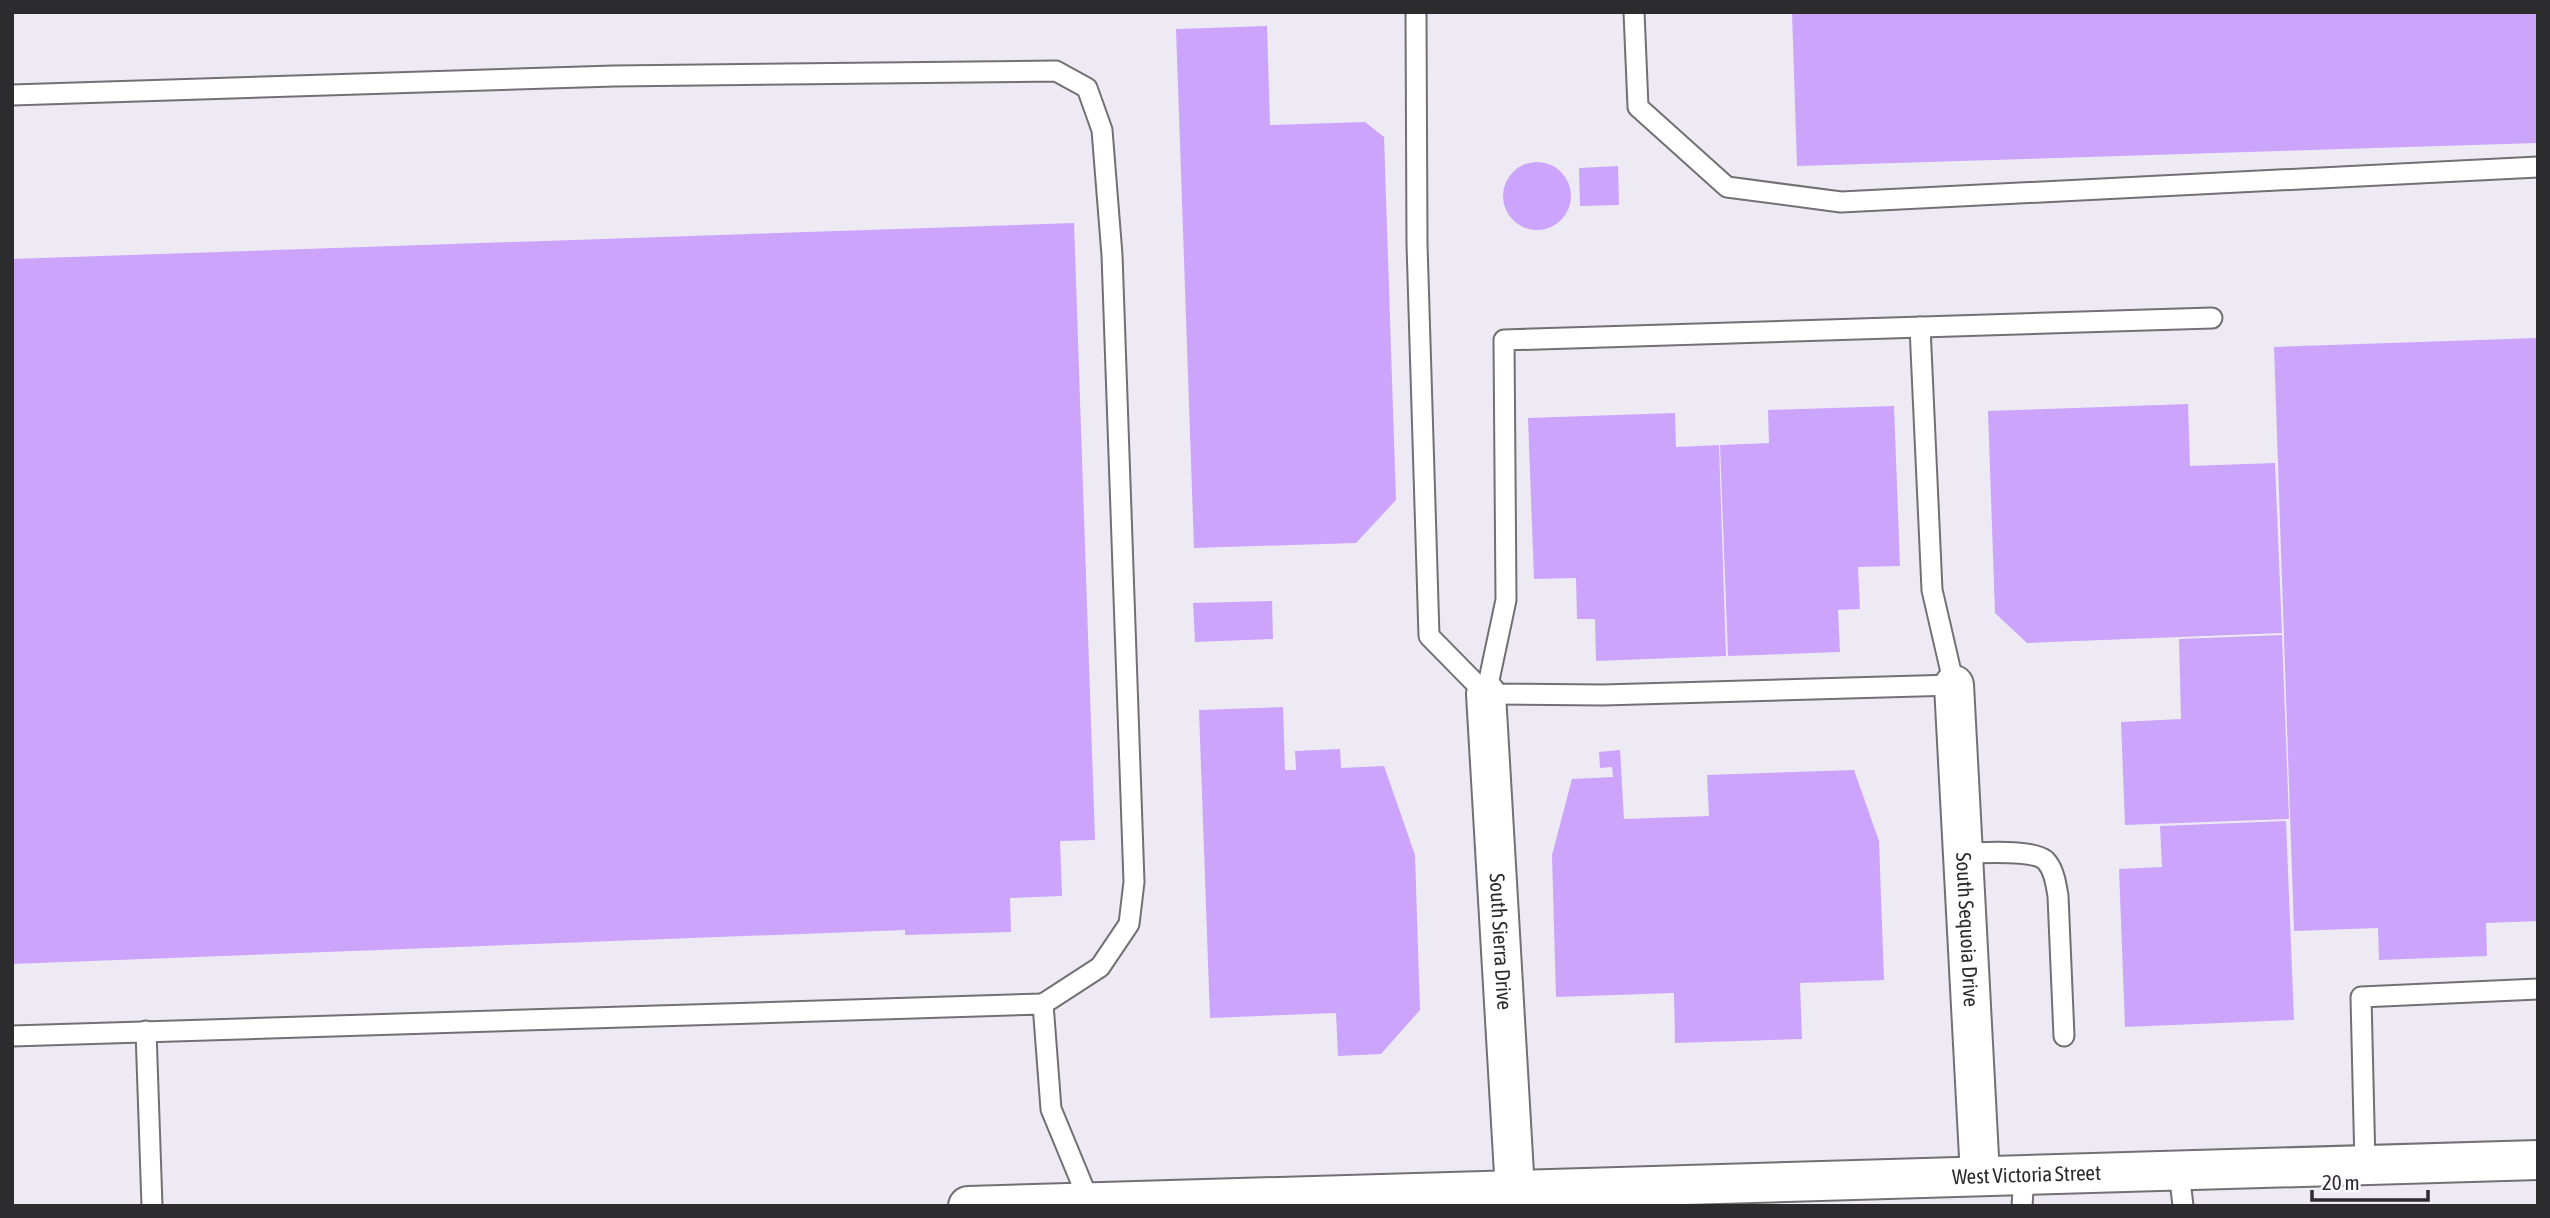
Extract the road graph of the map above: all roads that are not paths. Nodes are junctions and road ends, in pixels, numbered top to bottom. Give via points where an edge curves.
1 (1416, 12) edge
2 (1634, 12) edge
3 (12, 95) edge
4 (2538, 167) edge
5 (2212, 318) dead end
6 (1920, 327) junction
7 (1954, 685) junction
8 (1486, 694) junction
9 (1963, 853) junction
10 (2538, 989) edge
11 (1043, 1004) junction
12 (146, 1031) junction
13 (12, 1035) edge
14 (2064, 1036) dead end
15 (2538, 1160) edge
16 (2365, 1165) junction
17 (1980, 1176) junction
18 (2181, 1188) edge
19 (2023, 1190) edge
20 (1515, 1191) junction
21 (1578, 1197) edge
22 (1089, 1203) edge
23 (152, 1206) edge
24 (968, 1206) edge

1 - 8 lane via 1417,244 1429,636
2 - 4 lane via 1638,107 1727,187 1841,202
3 - 11 lane via 614,76 1056,71 1087,88 1102,130 1112,255 1134,882 1129,924 1100,967
5 - 6 lane
6 - 7 lane via 1932,590
6 - 8 lane via 1504,340 1506,600
7 - 8 lane
7 - 9 main road, South Sequoia Drive
8 - 20 main road, South Sierra Drive
9 - 14 lane via 2029,854 2044,860 2054,875
9 - 17 main road, South Sequoia Drive
10 - 16 lane via 2361,997
11 - 12 lane
11 - 22 lane via 1051,1109
12 - 13 lane
12 - 23 lane
15 - 16 main road, West Victoria Street
16 - 18 main road, West Victoria Street
17 - 19 main road, West Victoria Street
17 - 21 main road, West Victoria Street
18 - 19 main road, West Victoria Street
20 - 21 main road, West Victoria Street
20 - 22 main road, West Victoria Street
22 - 24 main road, West Victoria Street

